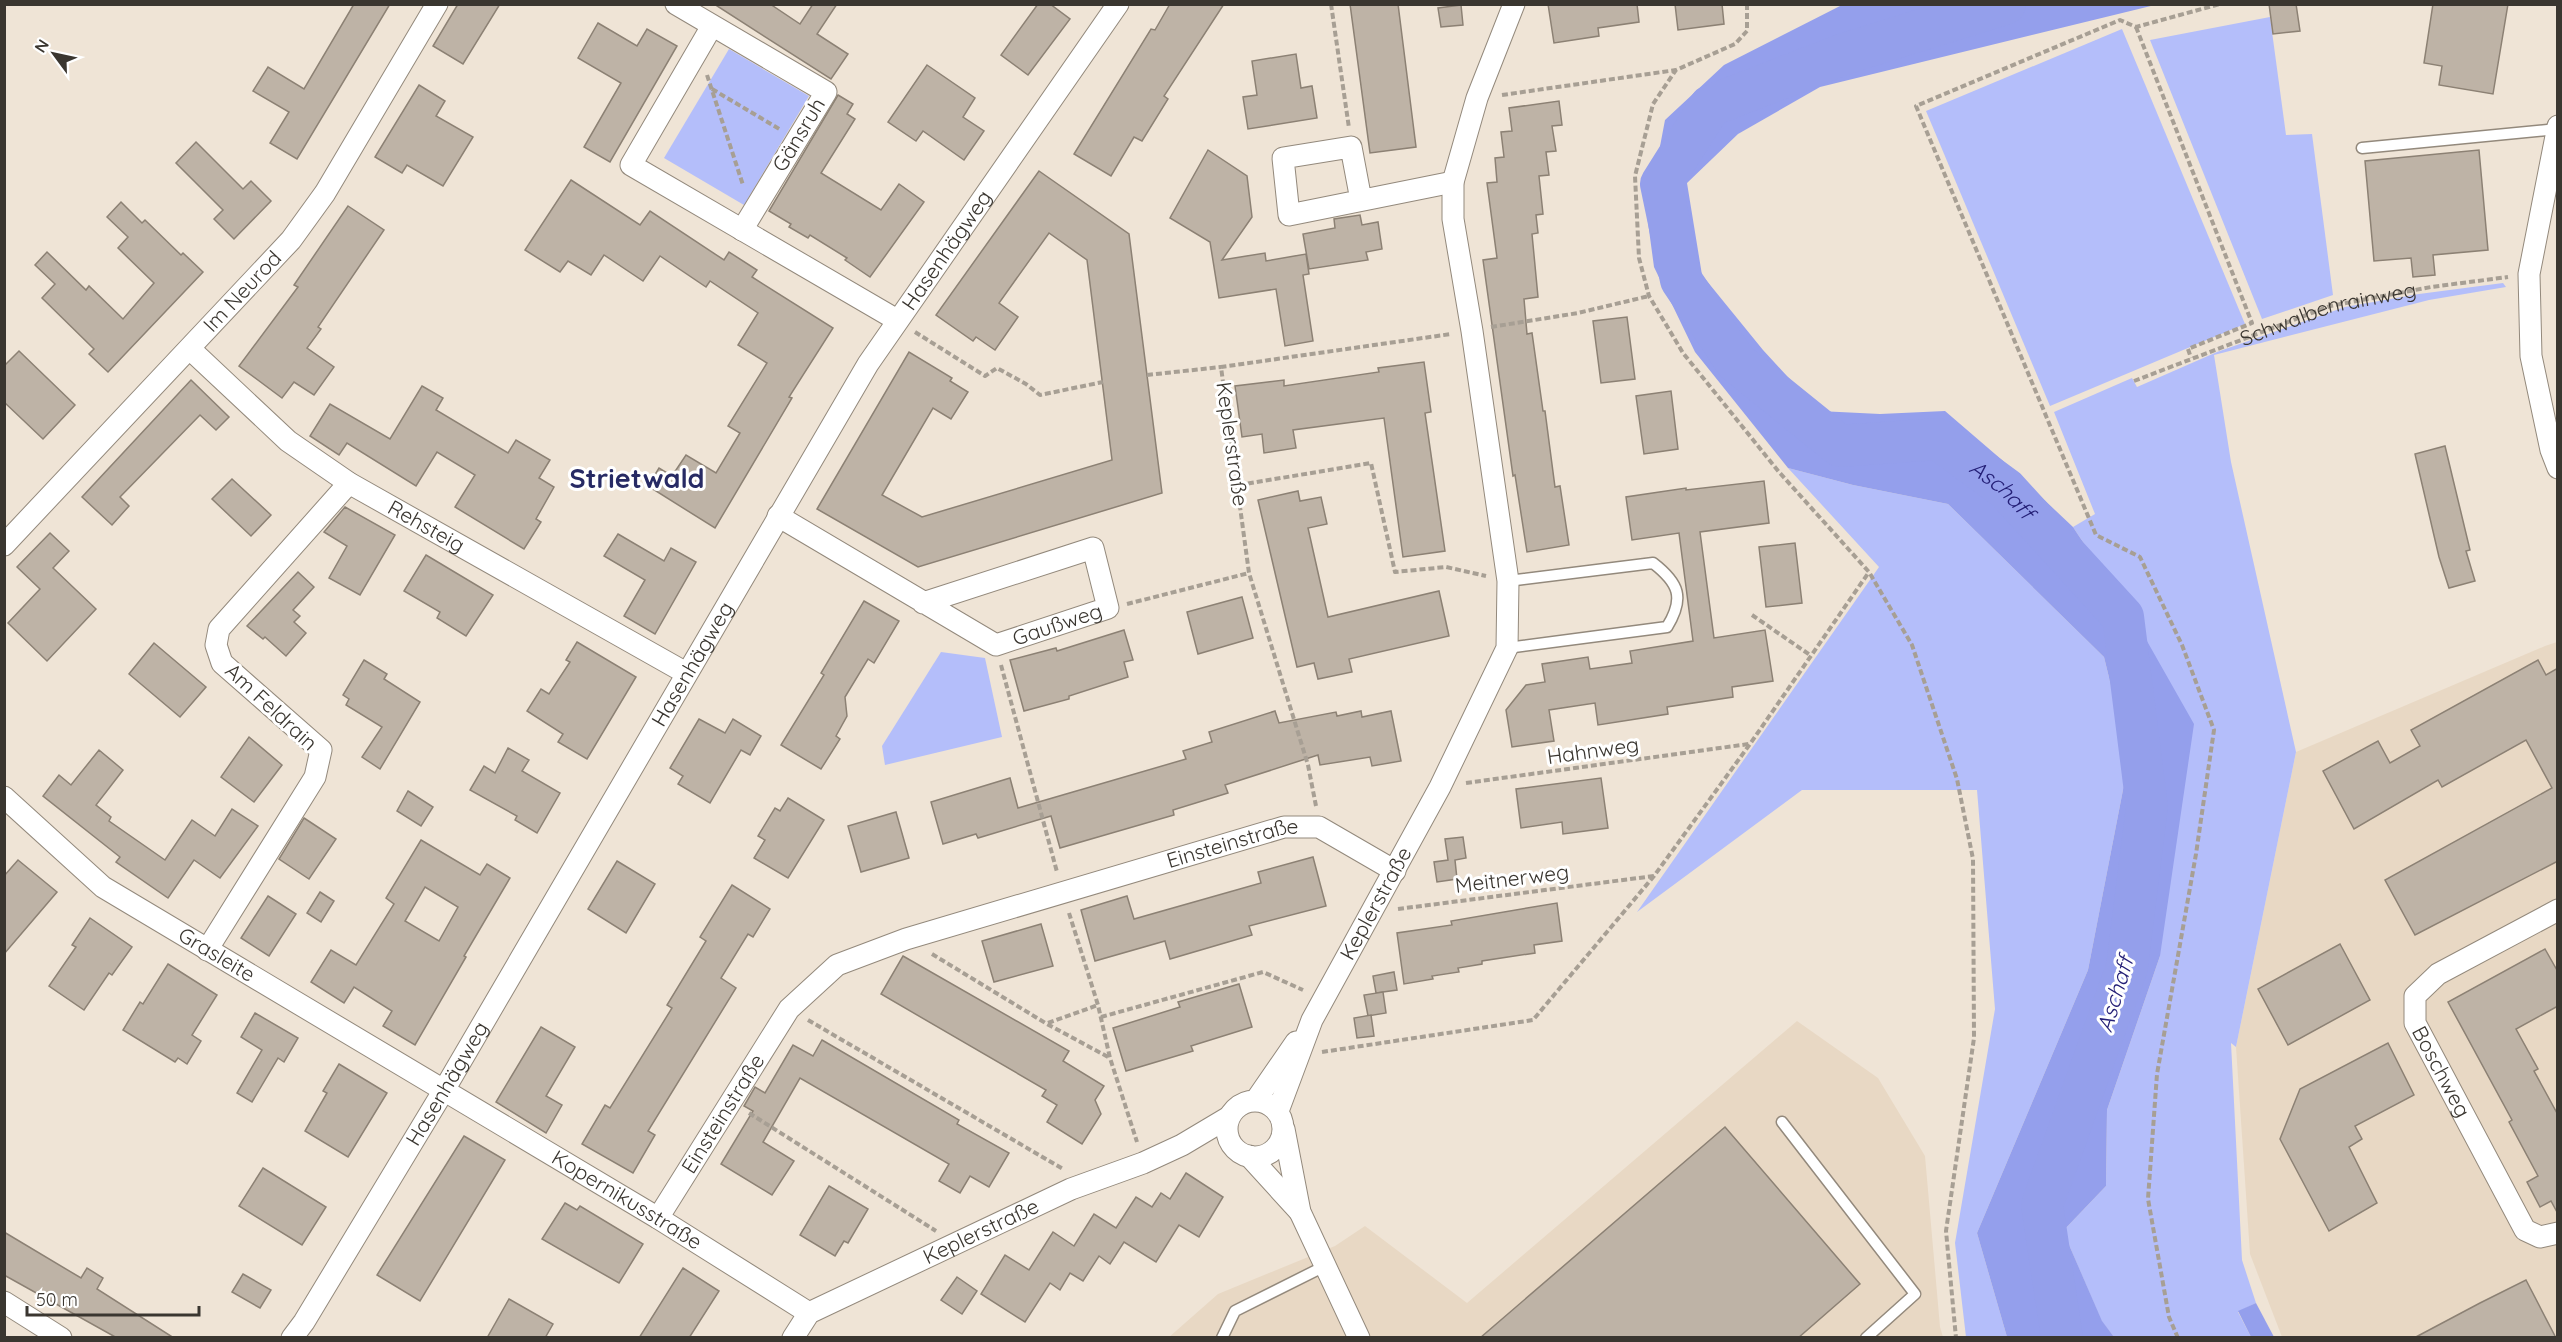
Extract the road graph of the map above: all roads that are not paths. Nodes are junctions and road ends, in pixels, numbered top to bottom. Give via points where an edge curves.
1 (437, 4) edge
2 (676, 4) edge
3 (1118, 4) edge
4 (1514, 4) edge
5 (712, 26) junction
6 (2557, 128) edge
7 (2362, 148) dead end
8 (1453, 182) junction
9 (1361, 201) junction
10 (747, 221) junction
11 (897, 320) junction
12 (190, 349) junction
13 (2558, 468) edge
14 (349, 483) junction
15 (778, 516) junction
16 (4, 544) edge
17 (1508, 581) junction
18 (923, 603) junction
19 (1507, 648) junction
20 (686, 674) junction
21 (4, 797) edge
22 (1395, 871) junction
23 (2558, 910) edge
24 (207, 950) junction
25 (1312, 1020) junction
26 (444, 1090) junction
27 (1256, 1100) junction
28 (1230, 1117) junction
29 (1281, 1120) junction
30 (1782, 1122) dead end
31 (1230, 1143) junction
32 (1182, 1145) junction
33 (1249, 1156) junction
34 (1300, 1212) junction
35 (658, 1218) junction
36 (2558, 1233) edge
37 (1325, 1266) junction
38 (4, 1302) edge
39 (809, 1313) junction
40 (62, 1338) edge
41 (292, 1338) edge
42 (793, 1338) edge
43 (1222, 1338) edge
44 (1359, 1338) edge
45 (1866, 1338) edge

1 - 12 street, Im Neurod via 325,193 291,240
2 - 5 street, Gänsruh
3 - 11 street, Hasenhägweg
4 - 8 street, Keplerstraße via 1477,98
5 - 10 street, Gänsruh via 826,92
5 - 10 street via 631,165
6 - 7 lane
6 - 13 street via 2529,274 2531,356
8 - 9 street
8 - 17 street, Keplerstraße via 1453,219
9 - 9 street via 1289,215 1283,158 1351,147
10 - 11 street
11 - 15 street, Hasenhägweg
12 - 14 street, Rehsteig via 288,441
12 - 16 street, Im Neurod
14 - 20 street, Rehsteig
14 - 24 street, Am Feldrain via 219,629 216,645 222,663 321,750 315,777
15 - 18 street, Gaußweg
15 - 20 street, Hasenhägweg
17 - 19 street, Keplerstraße
17 - 19 lane via 1653,563 1667,574 1677,592 1677,612 1666,627
18 - 18 street, Gaußweg via 996,645 1108,608 1093,548
19 - 22 street, Keplerstraße
20 - 26 street, Hasenhägweg
21 - 24 street, Grasleite via 103,887
22 - 25 street, Keplerstraße
22 - 35 street, Einsteinstraße via 1319,827 1284,827 906,939 837,965 789,1009
23 - 36 street, Boschweg via 2438,974 2415,996 2415,1023 2525,1230 2540,1237
24 - 26 street, Grasleite
25 - 27 street, Keplerstraße
25 - 29 street, Keplerstraße via 1298,1055
26 - 35 street, Kopernikusstraße
26 - 41 street, Hasenhägweg
27 - 28 street, Keplerstraße via 1240,1104
27 - 29 street via 1272,1105
28 - 31 street
28 - 32 street, Keplerstraße
29 - 33 street, Keplerstraße via 1282,1138 1273,1151
29 - 34 street
30 - 45 lane via 1915,1294
31 - 32 street, Keplerstraße
31 - 33 street
32 - 39 street, Keplerstraße via 1071,1189
33 - 34 street
34 - 37 street
35 - 39 street, Kopernikusstraße
37 - 43 lane via 1235,1311
37 - 44 street
38 - 40 street
39 - 42 street

